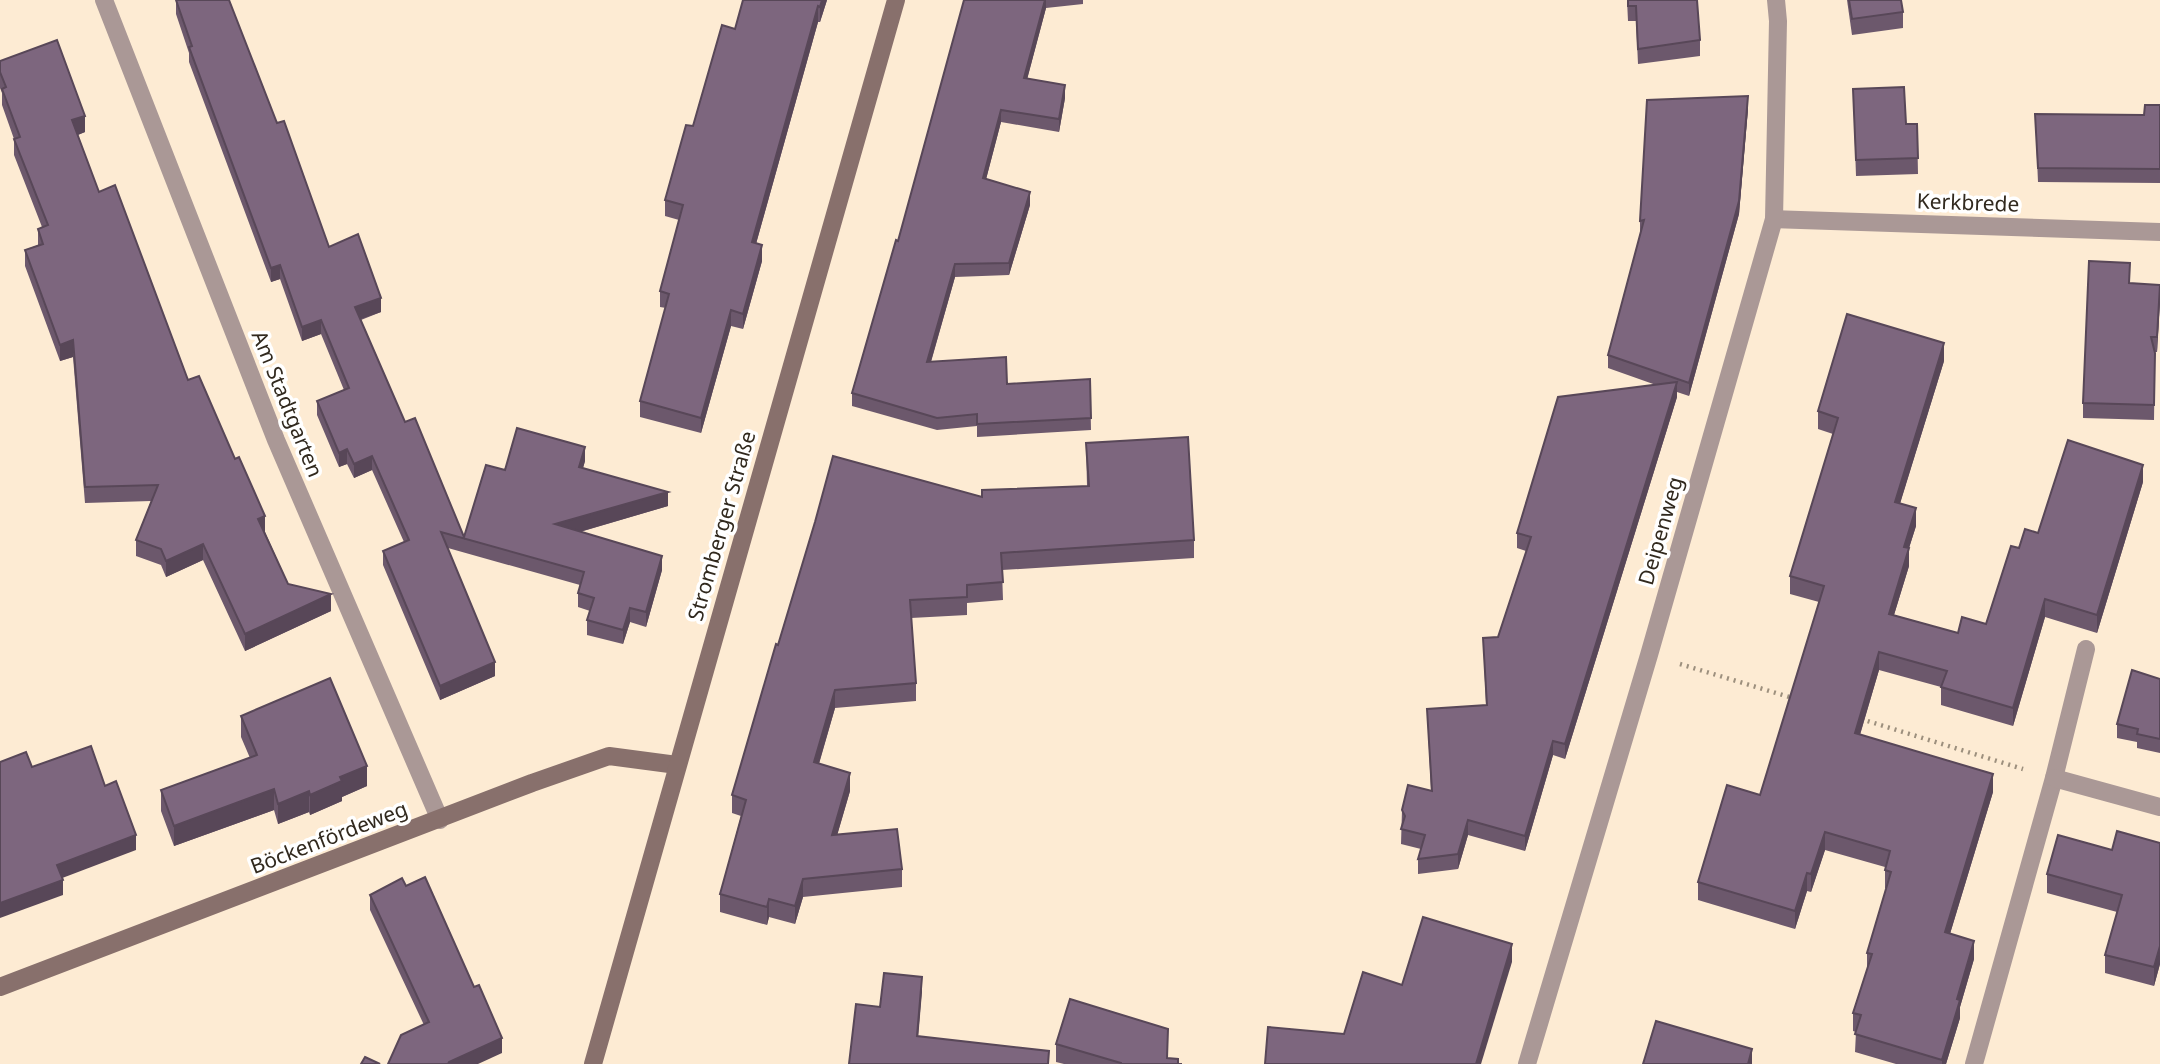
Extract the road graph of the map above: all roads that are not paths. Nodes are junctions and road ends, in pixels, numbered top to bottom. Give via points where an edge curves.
1 (104, 0) edge
2 (896, 0) edge
3 (1776, 0) edge
4 (1774, 219) junction
5 (2160, 232) edge
6 (2087, 649) dead end
7 (677, 765) junction
8 (2054, 778) junction
9 (2160, 807) edge
10 (440, 820) junction
11 (0, 987) edge
12 (593, 1064) edge
13 (1527, 1064) edge
14 (1974, 1064) edge

1 - 10 street, Am Stadtgarten via 276,440
2 - 7 main road, Stromberger Straße
3 - 4 street, Deipenweg
4 - 5 street, Kerkbrede
4 - 13 street, Deipenweg
6 - 8 street
7 - 10 main road, Böckenfördeweg via 609,756
7 - 12 main road, Stromberger Straße
8 - 9 street
8 - 14 street
10 - 11 main road, Böckenfördeweg

